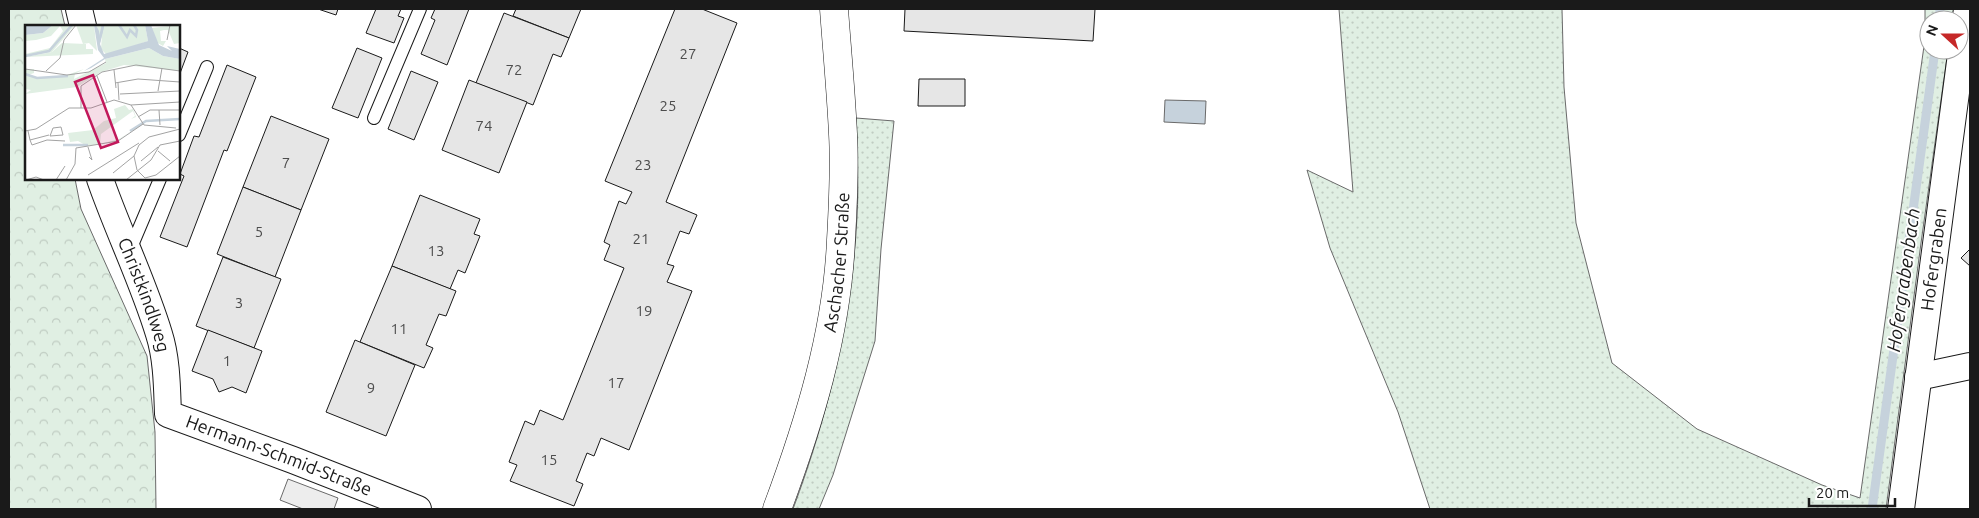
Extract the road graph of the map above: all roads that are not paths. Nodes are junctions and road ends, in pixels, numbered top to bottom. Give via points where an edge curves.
1 (79, 9) edge
2 (420, 9) edge
3 (834, 9) edge
4 (1967, 9) edge
5 (83, 25) edge
6 (207, 67) dead end
7 (374, 118) dead end
8 (180, 133) edge
9 (100, 180) edge
10 (160, 180) edge
11 (129, 252) junction
12 (1970, 366) edge
13 (1918, 377) junction
14 (168, 414) joint
15 (418, 509) edge
16 (777, 509) edge
17 (1901, 509) edge

1 - 5 street
2 - 7 lane
3 - 16 street, Aschacher Straße via 843,135 841,242 836,293 824,360 809,417
4 - 13 street, Hofergraben
6 - 8 lane
9 - 11 street, Christkindlweg
10 - 11 lane
11 - 14 street, Christkindlweg via 160,335
12 - 13 street
13 - 17 street, Hofergraben
14 - 15 street, Hermann-Schmid-Straße

